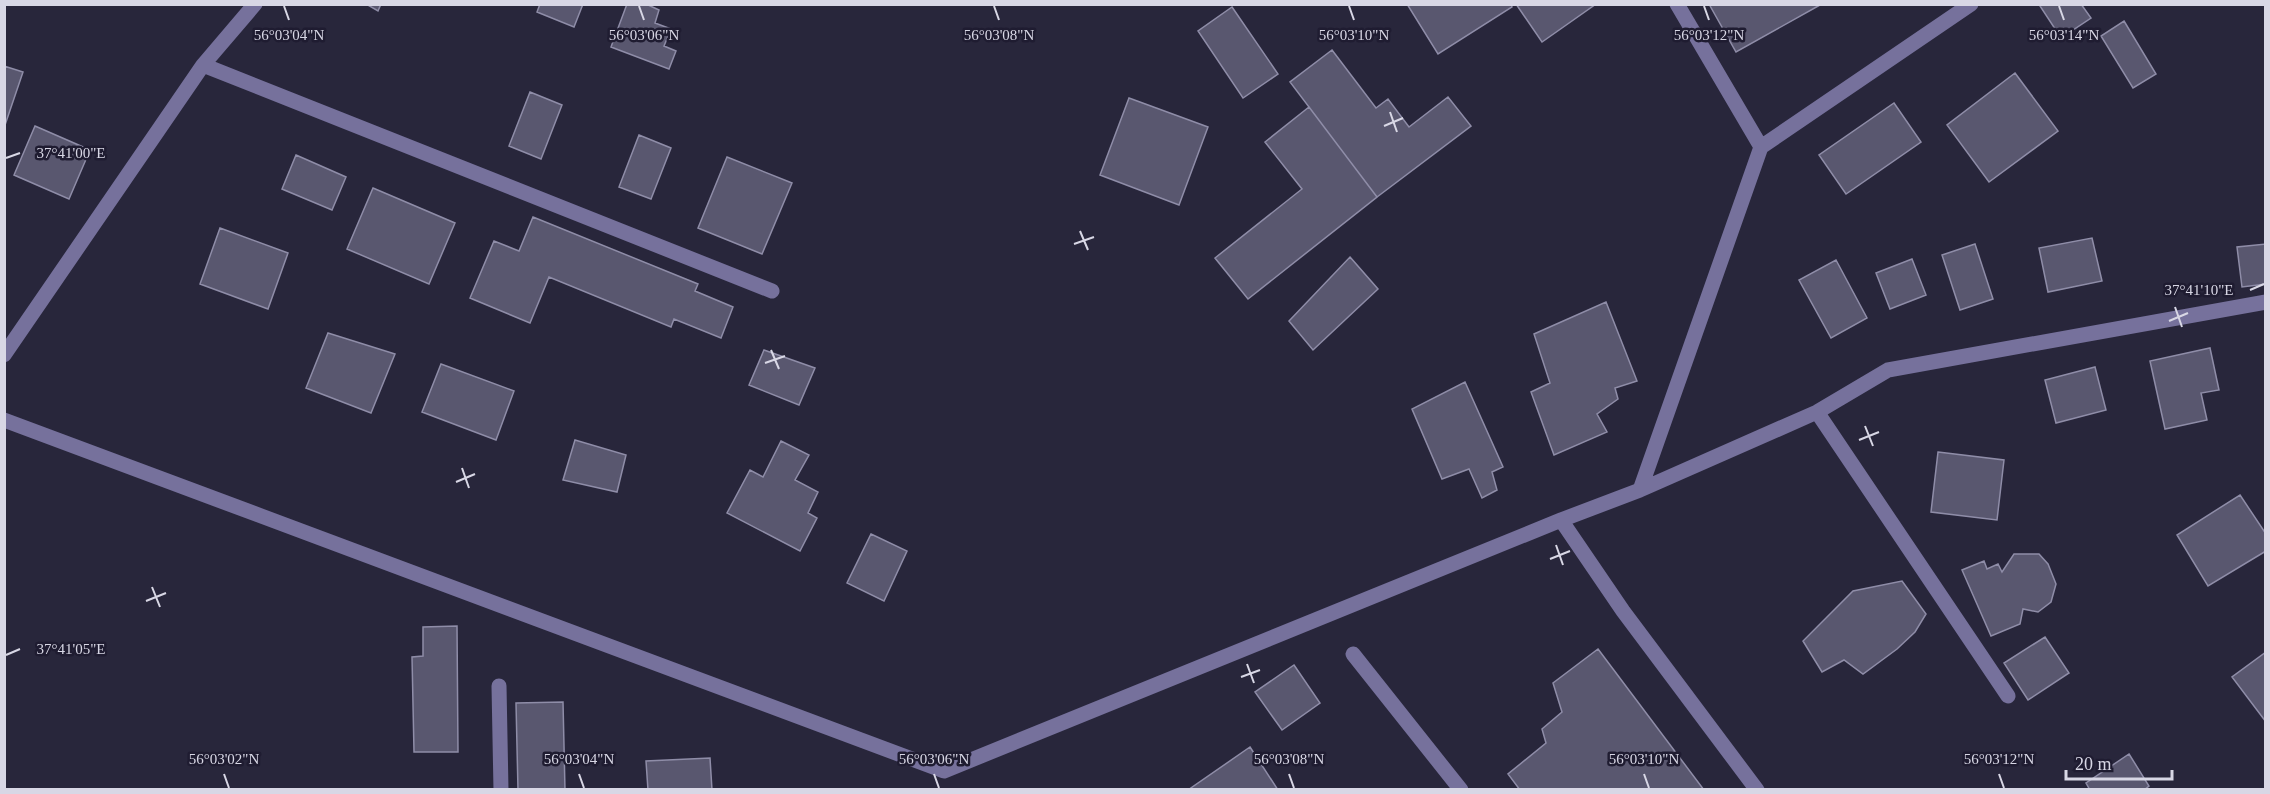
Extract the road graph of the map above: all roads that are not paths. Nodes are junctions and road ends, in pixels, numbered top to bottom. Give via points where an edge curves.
1 (255, 4) edge
2 (1677, 4) edge
3 (1971, 4) edge
4 (203, 65) junction
5 (1761, 147) junction
6 (772, 291) dead end
7 (2265, 302) edge
8 (4, 355) edge
9 (1817, 412) junction
10 (4, 420) edge
11 (1640, 490) junction
12 (1561, 520) junction
13 (1353, 654) dead end
14 (499, 686) dead end
15 (2008, 696) dead end
16 (501, 789) edge
17 (1461, 789) edge
18 (1756, 789) edge

1 - 4 street
2 - 5 street
3 - 5 street
4 - 6 street
4 - 8 street
5 - 11 street
7 - 9 street via 1888,370
9 - 11 street
9 - 15 street
10 - 12 street via 944,771
11 - 12 street
12 - 18 street via 1623,611
13 - 17 street
14 - 16 street

